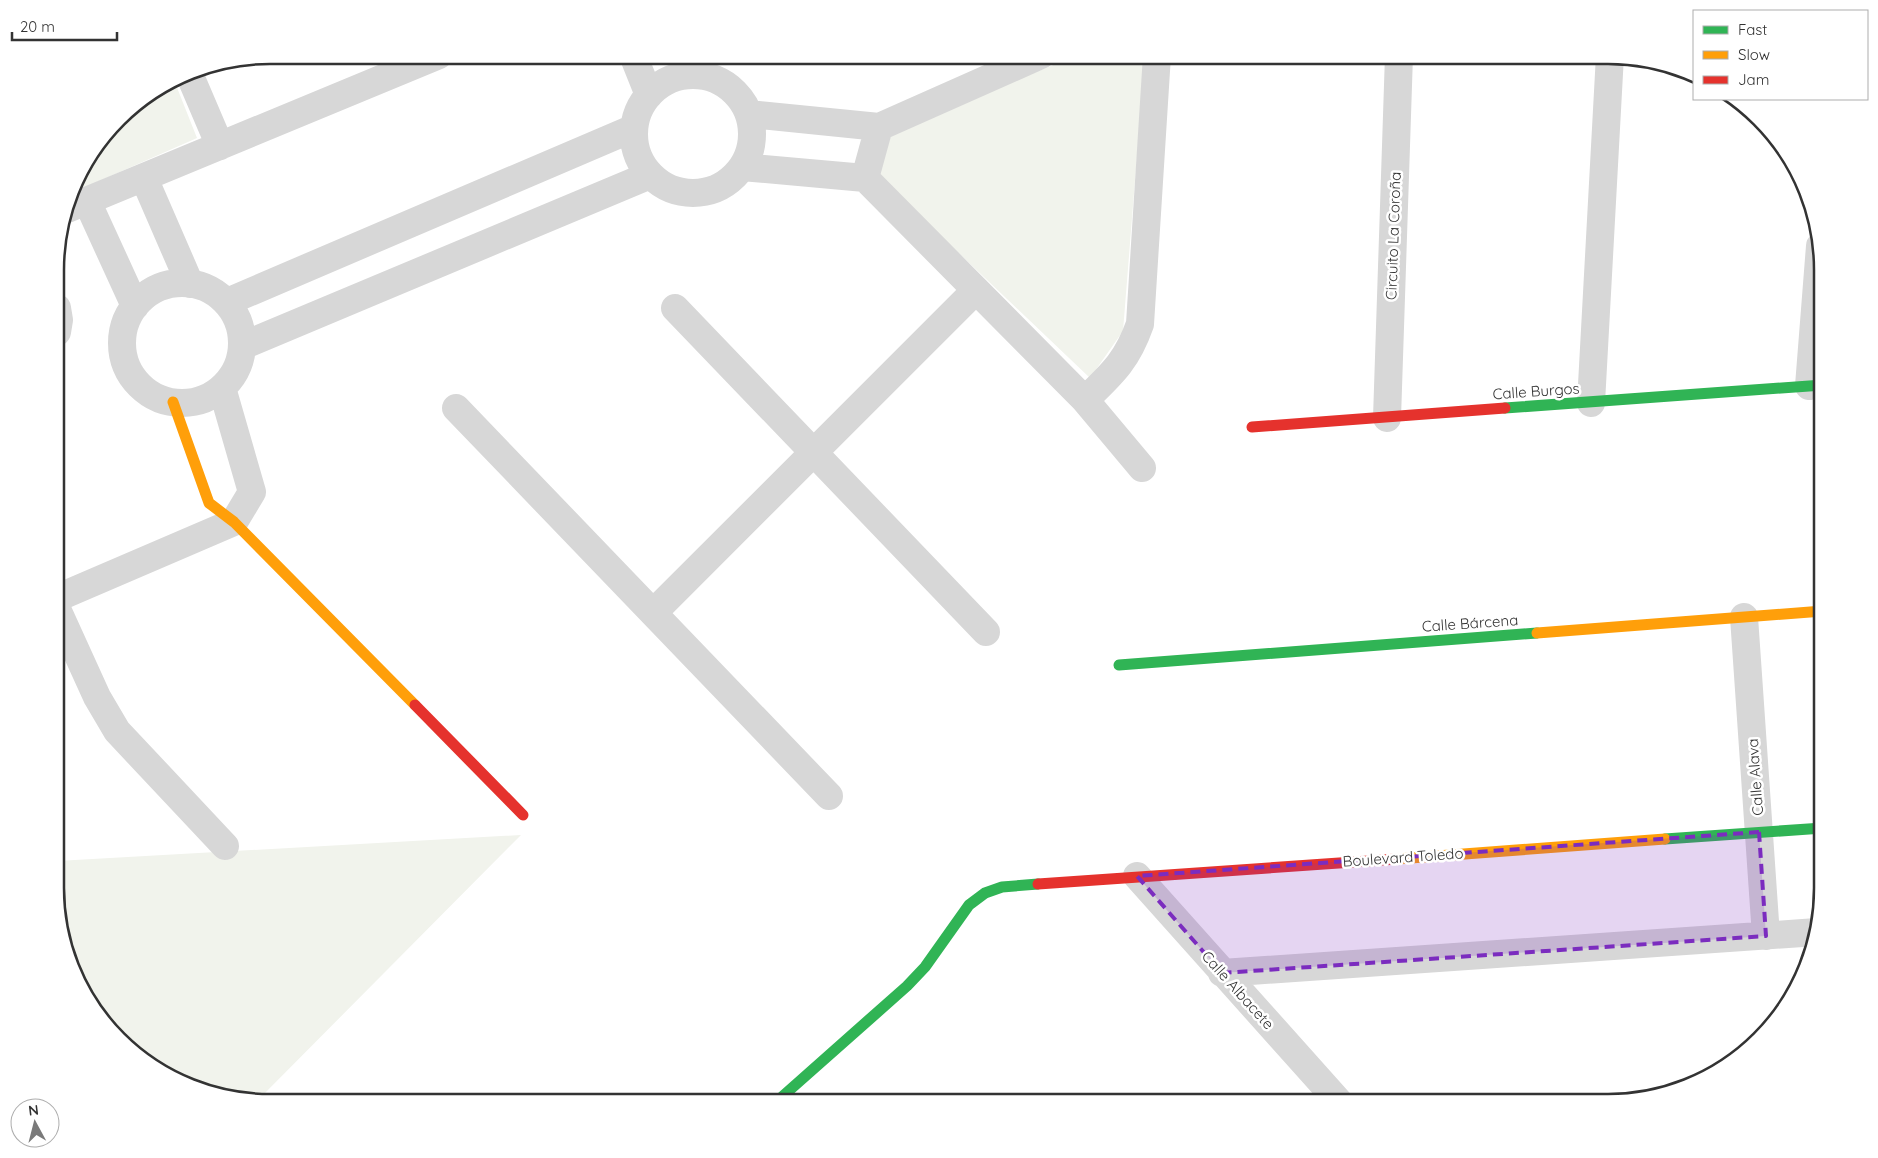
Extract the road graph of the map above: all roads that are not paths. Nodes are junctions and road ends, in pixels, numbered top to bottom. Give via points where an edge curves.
1 (417, 64) edge
2 (637, 64) edge
3 (1020, 64) edge
4 (1156, 64) edge
5 (1399, 64) edge
6 (1610, 64) edge
7 (697, 66) edge
8 (191, 79) edge
9 (649, 95) junction
10 (749, 114) junction
11 (879, 126) junction
12 (634, 128) junction
13 (220, 146) junction
14 (742, 167) junction
15 (650, 175) junction
16 (144, 178) junction
17 (865, 178) junction
18 (77, 205) edge
19 (190, 284) junction
20 (976, 290) junction
21 (227, 302) junction
22 (135, 306) junction
23 (675, 308) dead end
24 (242, 346) junction
25 (1814, 386) edge
26 (222, 388) junction
27 (1085, 400) junction
28 (173, 402) junction
29 (1591, 402) junction
30 (456, 408) dead end
31 (1387, 418) junction
32 (1252, 427) dead end
33 (814, 453) junction
34 (1142, 468) dead end
35 (234, 522) junction
36 (64, 595) edge
37 (654, 612) junction
38 (1814, 612) edge
39 (1744, 617) junction
40 (64, 624) edge
41 (986, 632) dead end
42 (1119, 665) dead end
43 (828, 796) dead end
44 (523, 815) dead end
45 (1814, 829) edge
46 (1759, 832) junction
47 (225, 846) dead end
48 (1137, 876) junction
49 (1809, 933) edge
50 (1766, 936) junction
51 (1222, 973) junction
52 (785, 1094) edge
53 (1332, 1094) edge

1 - 13 street
2 - 9 street
3 - 11 street
4 - 27 street via 1140,324 1120,365
5 - 31 street, Circuito La Coroña
6 - 29 street
7 - 9 street via 687,75 660,85
7 - 10 street via 731,89
8 - 13 street
9 - 12 street via 636,116
10 - 11 street
10 - 14 street via 752,132 750,151
11 - 17 street
12 - 15 street via 636,153
12 - 21 street
13 - 16 street
14 - 15 street via 730,180 698,194 663,186
14 - 17 street
15 - 24 street
16 - 18 street
16 - 19 street
17 - 20 street
18 - 22 street
19 - 21 street via 210,290
19 - 22 street via 150,292
20 - 27 street
20 - 33 street
21 - 24 street via 239,323
22 - 28 street via 126,321 123,357 141,387 156,397
23 - 33 street
24 - 26 street via 236,368
25 - 29 street, Calle Burgos
26 - 28 street via 191,402
26 - 35 street via 252,492
27 - 34 street
28 - 35 street via 210,503
29 - 31 street, Calle Burgos
30 - 37 street
31 - 32 street, Calle Burgos
33 - 37 street
33 - 41 street
35 - 36 street
35 - 44 street
37 - 43 street
38 - 39 street, Calle Bárcena
39 - 42 street, Calle Bárcena
39 - 46 street, Calle Alava
40 - 47 street via 97,697 117,731
45 - 46 street, Boulevard Toledo
46 - 48 street, Boulevard Toledo
46 - 50 street, Calle Alava
48 - 51 street, Calle Albacete
48 - 52 street, Boulevard Toledo via 1002,886 985,893 969,905 925,967
49 - 50 street
50 - 51 street
51 - 53 street, Calle Albacete

